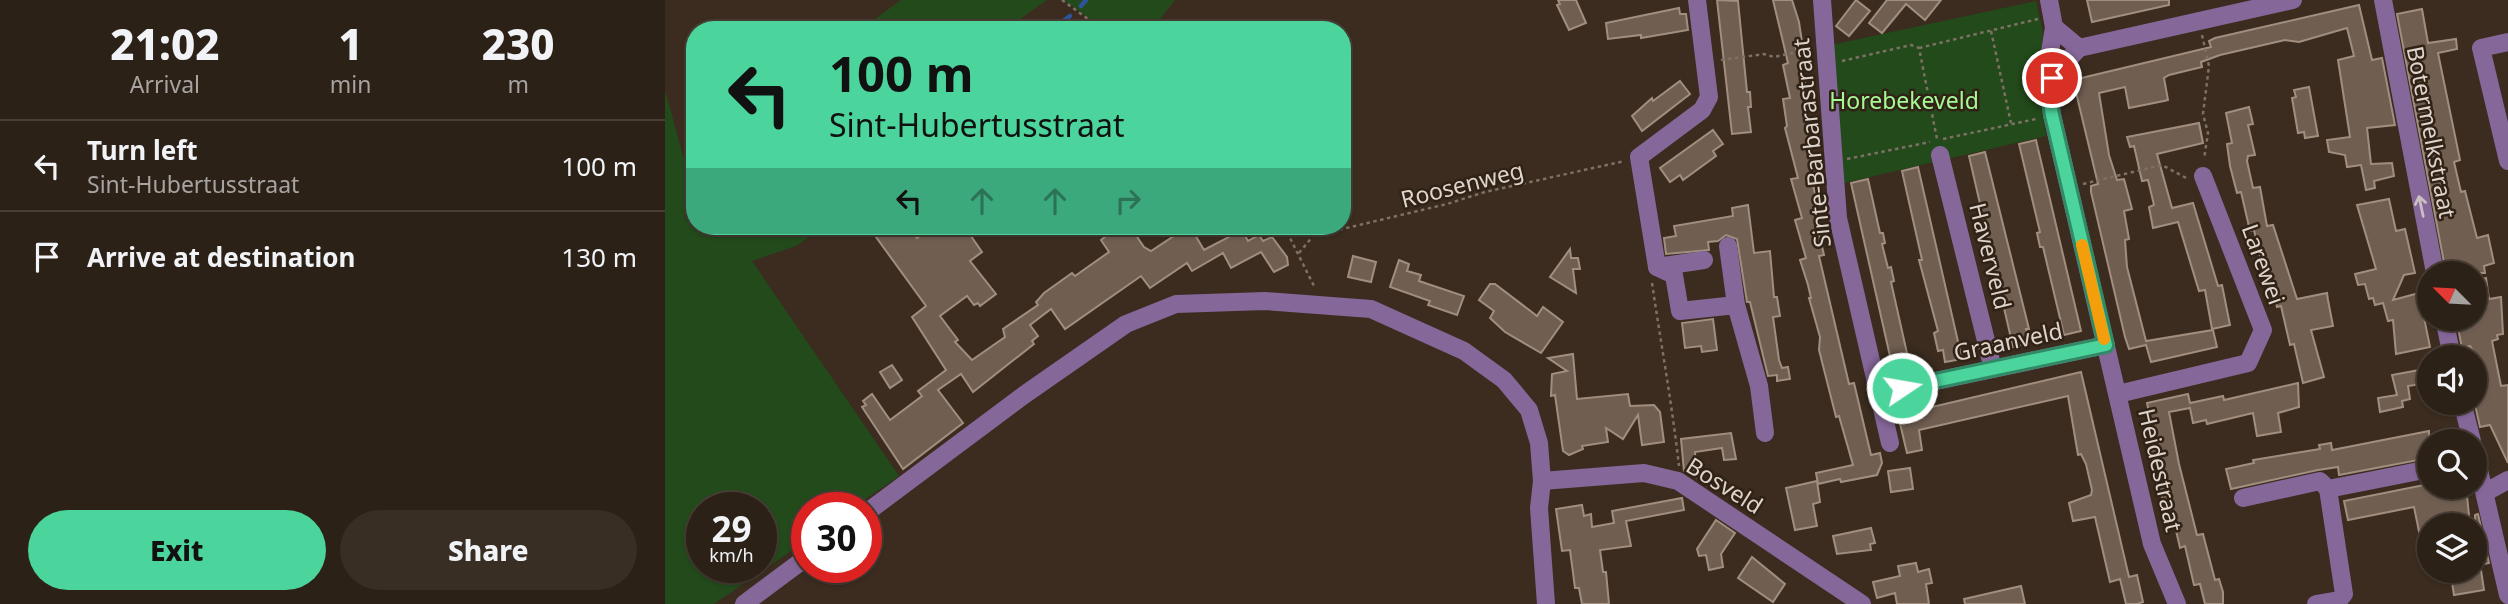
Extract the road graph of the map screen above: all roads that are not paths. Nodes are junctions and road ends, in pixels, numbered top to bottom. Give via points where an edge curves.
1 (1697, 0) edge
2 (1822, 0) edge
3 (2293, 0) edge
4 (2382, 0) edge
5 (2052, 14) edge
6 (2508, 42) edge
7 (2079, 48) junction
8 (2052, 78) junction
9 (1939, 147) road end
10 (2508, 161) edge
11 (2203, 176) road end
12 (1728, 246) dead end
13 (1704, 260) dead end
14 (2433, 261) edge
15 (1657, 267) junction
16 (1736, 305) junction
17 (2106, 345) junction
18 (1993, 369) junction
19 (1879, 393) junction
20 (2119, 394) junction
21 (1765, 433) dead end
22 (1890, 443) dead end
23 (2417, 471) edge
24 (2508, 480) edge
25 (1542, 481) junction
26 (2328, 489) junction
27 (2487, 491) edge
28 (2487, 497) edge
29 (2243, 499) dead end
30 (882, 501) edge
31 (791, 569) edge
32 (2508, 595) edge
33 (744, 604) edge
34 (1546, 604) edge
35 (1863, 604) edge
36 (2177, 604) edge
37 (2316, 604) edge

1 - 15 street via 1709,97 1702,110 1639,157
2 - 19 street, Sinte-Barbarastraat via 1838,218
3 - 7 street
14 -> 4 street, Botermelkstraat
5 - 7 street
5 - 8 street, Heidestraat via 2047,65
6 - 10 street via 2481,48
7 - 8 street
8 - 17 street, Heidestraat via 2052,115
9 - 18 street, Haverveld
11 - 20 street, Larewei via 2263,330 2248,363
12 - 16 street
13 - 15 street
15 - 16 street via 1674,275 1680,311
16 - 21 street via 1753,361
17 - 18 street, Graanveld
17 - 20 street, Heidestraat
18 - 19 street, Graanveld
19 - 22 street, Sinte-Barbarastraat
20 - 36 street, Heidestraat via 2152,544
23 - 26 street
24 - 27 street
25 - 30 street via 1539,443 1529,410 1504,380 1464,351 1371,309 1265,300 1176,304 1126,324
25 - 34 street via 1539,508
25 - 35 street, Bosveld via 1644,473 1678,481
26 - 29 street via 2320,481
26 - 37 street via 2344,594 2339,600
28 - 32 street
31 - 33 street

